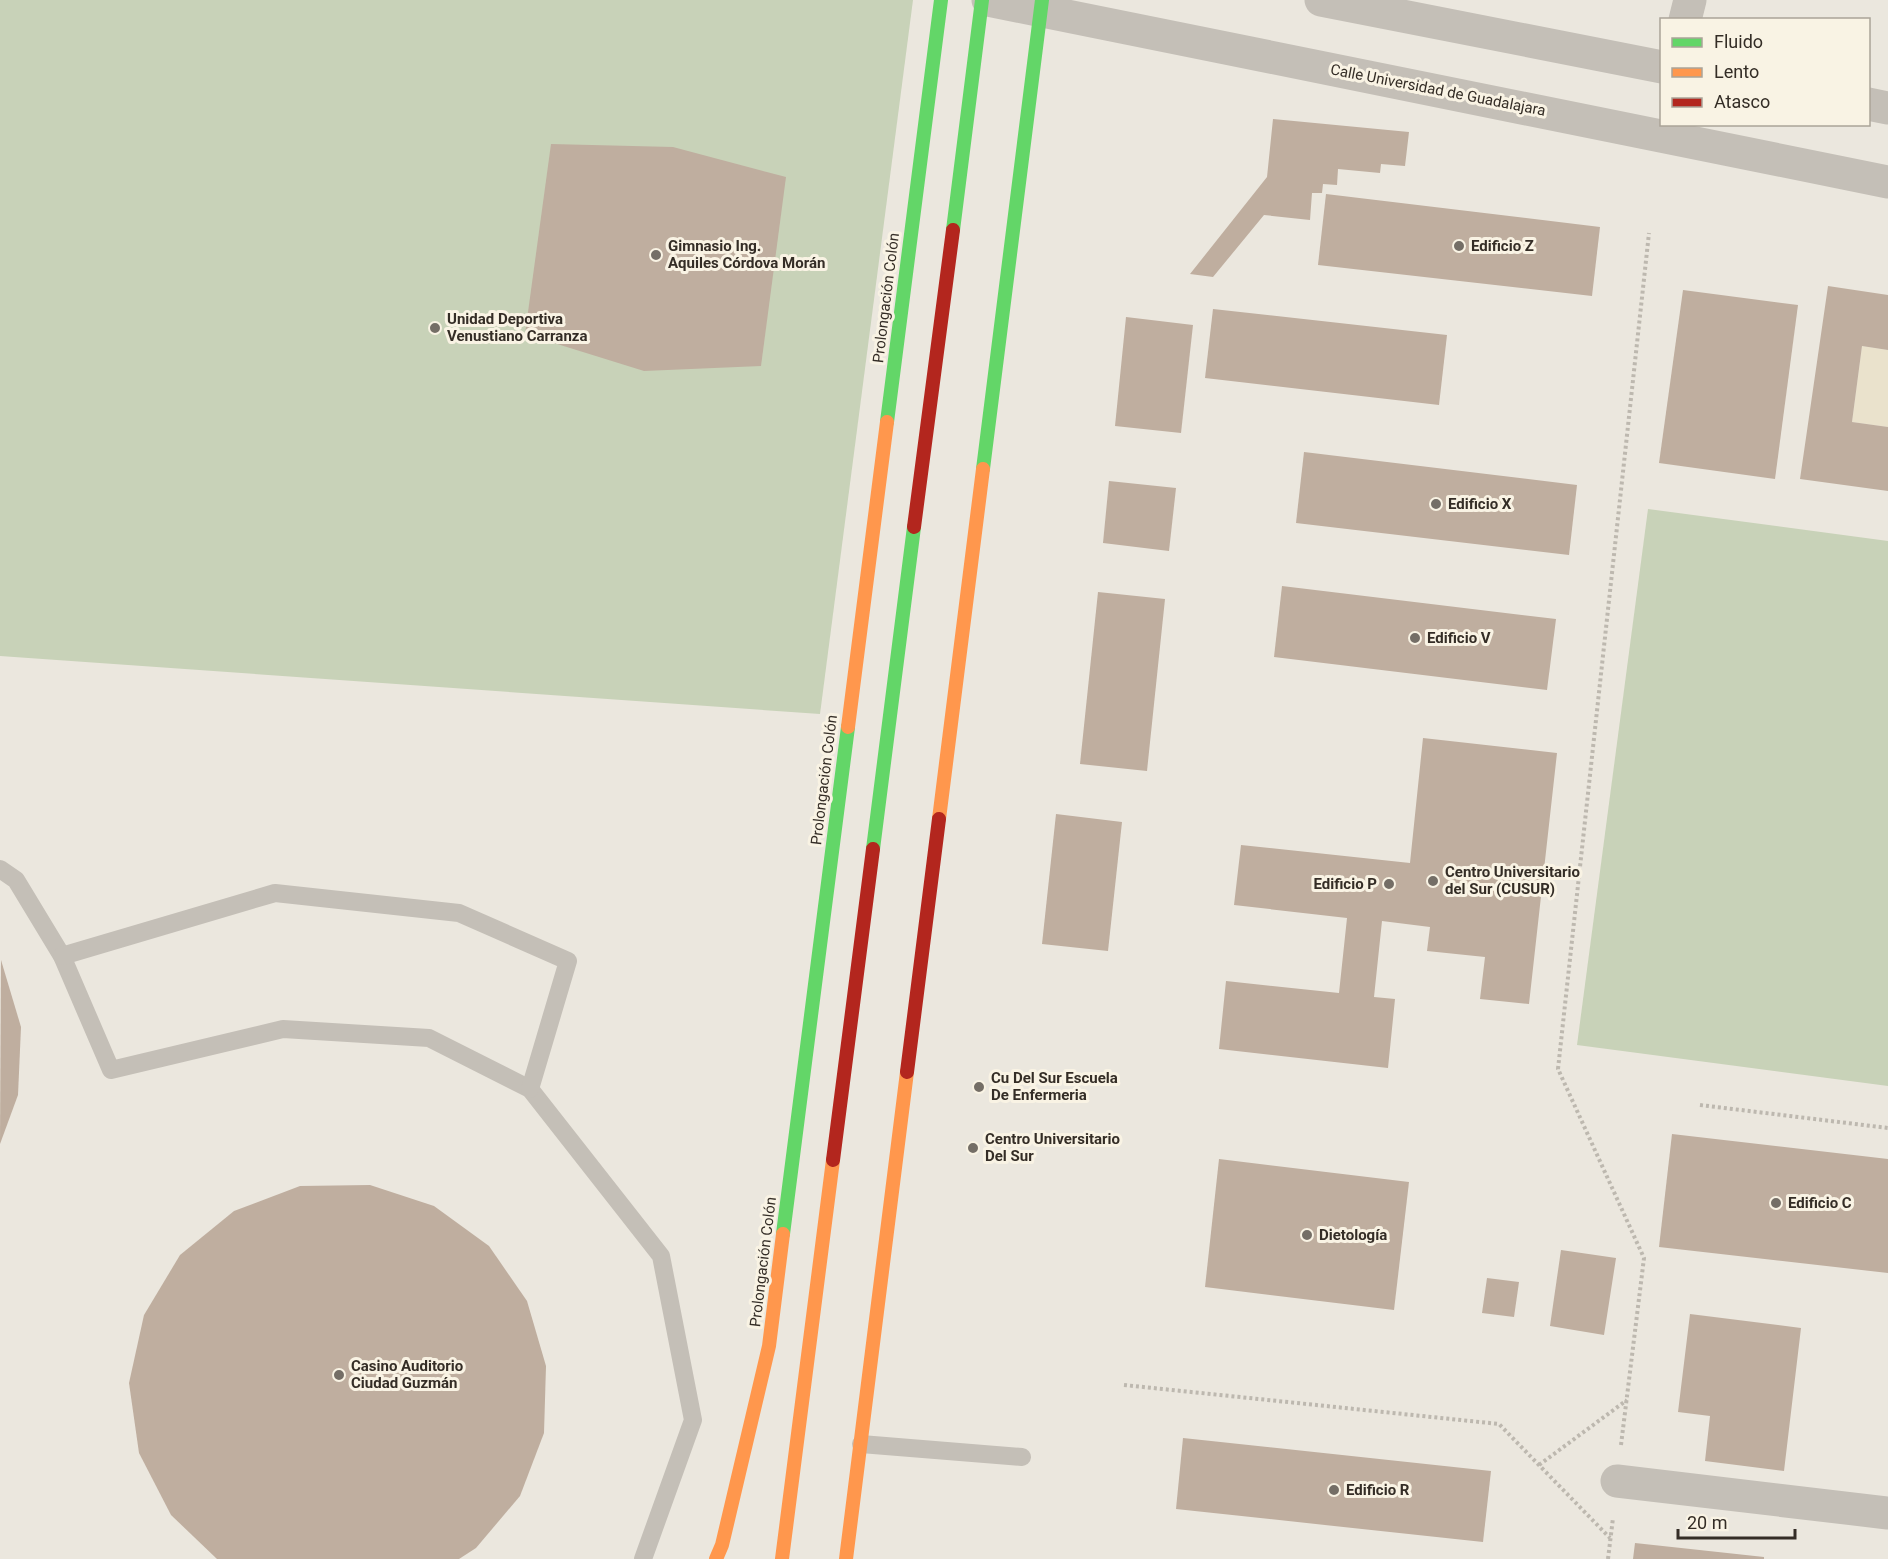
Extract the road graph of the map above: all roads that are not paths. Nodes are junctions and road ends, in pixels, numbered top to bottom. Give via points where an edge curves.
1 (941, 0) edge
2 (982, 0) edge
3 (988, 0) edge
4 (1690, 0) edge
5 (1340, 2) edge
6 (1041, 5) edge
7 (1686, 18) edge
8 (1660, 67) edge
9 (1870, 104) edge
10 (1888, 108) edge
11 (1659, 125) edge
12 (1663, 126) edge
13 (1888, 182) edge
14 (0, 869) edge
15 (62, 956) junction
16 (530, 1089) junction
17 (861, 1444) junction
18 (1022, 1457) dead end
19 (1617, 1481) road end
20 (1888, 1513) edge
21 (643, 1559) edge
22 (716, 1559) edge
23 (782, 1559) edge
24 (846, 1559) edge

1 - 22 main road, Prolongación Colón via 768,1346
2 - 23 main road
3 - 6 street, Calle Universidad de Guadalajara
4 - 7 street
5 - 8 street
6 - 11 street, Calle Universidad de Guadalajara
6 - 17 main road
9 - 10 street
12 - 13 street, Calle Universidad de Guadalajara
14 - 15 lane via 16,880
15 - 16 lane via 111,1070 283,1029 429,1038
15 - 16 lane via 275,892 459,913 568,961
16 - 21 lane via 661,1256 693,1420
17 - 18 lane
17 - 24 main road
19 - 20 street

